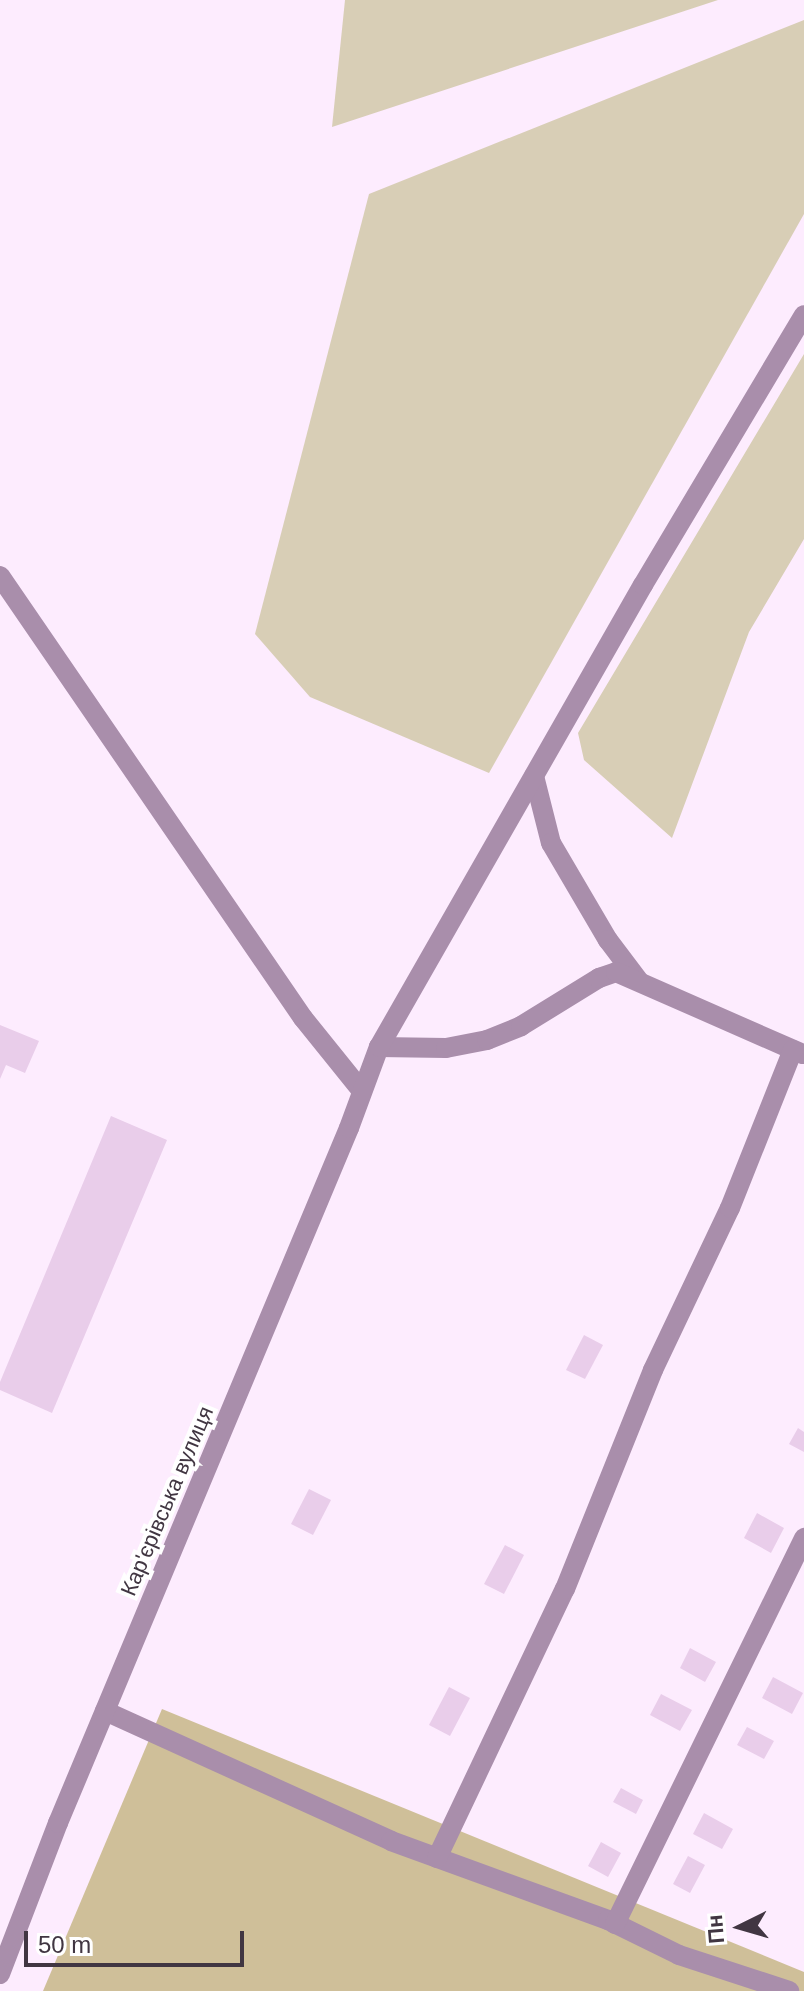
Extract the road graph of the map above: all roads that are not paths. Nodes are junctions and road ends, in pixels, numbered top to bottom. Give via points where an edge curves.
1 (804, 315) edge
2 (0, 576) edge
3 (534, 776) junction
4 (639, 981) junction
5 (379, 1047) junction
6 (799, 1052) edge
7 (362, 1091) junction
8 (804, 1538) edge
9 (105, 1711) junction
10 (437, 1858) junction
11 (615, 1924) junction
12 (0, 1974) edge
13 (789, 1991) edge

1 - 3 street, Кар'єрівська вулиця
2 - 7 street via 303,1018
3 - 4 street via 551,843 608,940
3 - 5 street, Кар'єрівська вулиця
4 - 5 street via 616,972 599,978 521,1026 487,1040 446,1048
4 - 6 street
5 - 7 street, Кар'єрівська вулиця
6 - 10 street via 653,1370 565,1589
7 - 9 street, Кар'єрівська вулиця
8 - 11 street
9 - 10 street
9 - 12 street, Кар'єрівська вулиця
10 - 11 street
11 - 13 street via 679,1955

